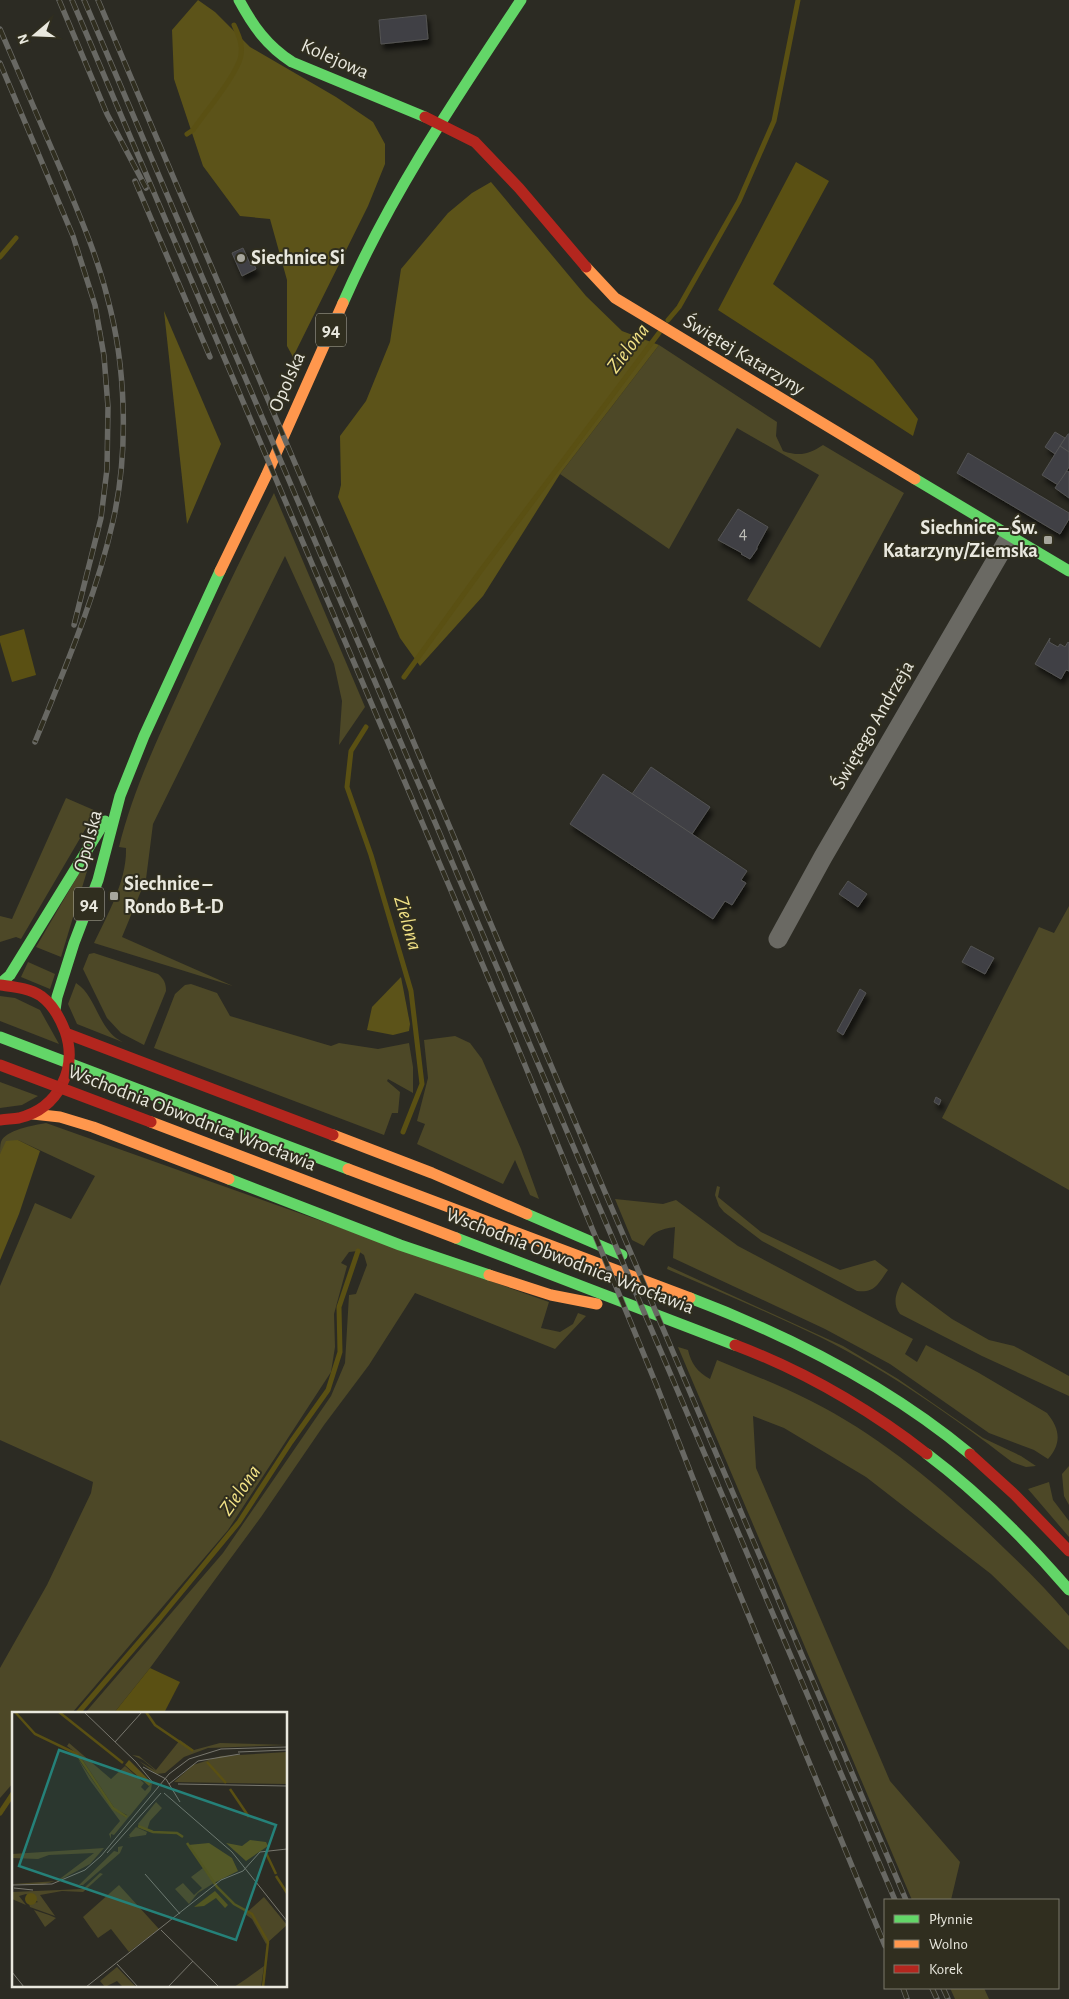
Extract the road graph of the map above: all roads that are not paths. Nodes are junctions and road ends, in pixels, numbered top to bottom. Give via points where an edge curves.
1 (240, 0) edge
2 (520, 0) edge
3 (440, 123) junction
4 (1010, 536) junction
5 (1069, 571) edge
6 (120, 796) junction
7 (778, 939) dead end
8 (0, 985) edge
9 (55, 1010) junction
10 (68, 1034) junction
11 (0, 1037) edge
12 (0, 1065) edge
13 (33, 1114) junction
14 (0, 1120) edge
15 (14, 1120) junction
16 (0, 1130) edge
17 (637, 1261) dead end
18 (670, 1278) dead end
19 (642, 1308) junction
20 (716, 1309) junction
21 (1069, 1551) edge
22 (1069, 1590) edge

1 - 3 main road, Kolejowa via 254,29 273,50 316,73
2 - 3 main road, Opolska / 94
3 - 4 main road, Świętej Katarzyny via 475,142 615,298
3 - 6 main road, Opolska / 94 via 401,188 352,282 266,476 144,736
4 - 5 main road, Świętej Katarzyny
4 - 7 street, Świętego Andrzeja
6 - 8 main road, Opolska / 94 via 10,975
6 - 9 main road, Opolska / 94 via 98,880 74,943
8 - 9 main road, 94 via 40,996
9 - 10 main road, 94
10 - 13 main road, 94 via 70,1050 65,1080 57,1094
10 - 17 main road via 432,1173
11 - 20 main road, Wschodnia Obwodnica Wrocławia
12 - 19 main road, Wschodnia Obwodnica Wrocławia
13 - 15 main road, 94
13 - 19 main road via 60,1117 93,1127 400,1245 534,1289 573,1300
14 - 15 main road, 94
15 - 16 main road, 94
18 - 20 main road
19 - 22 main road, Wschodnia Obwodnica Wrocławia via 760,1354 861,1407 943,1464 1032,1548
20 - 21 main road, Wschodnia Obwodnica Wrocławia via 826,1358 930,1422 1006,1486

